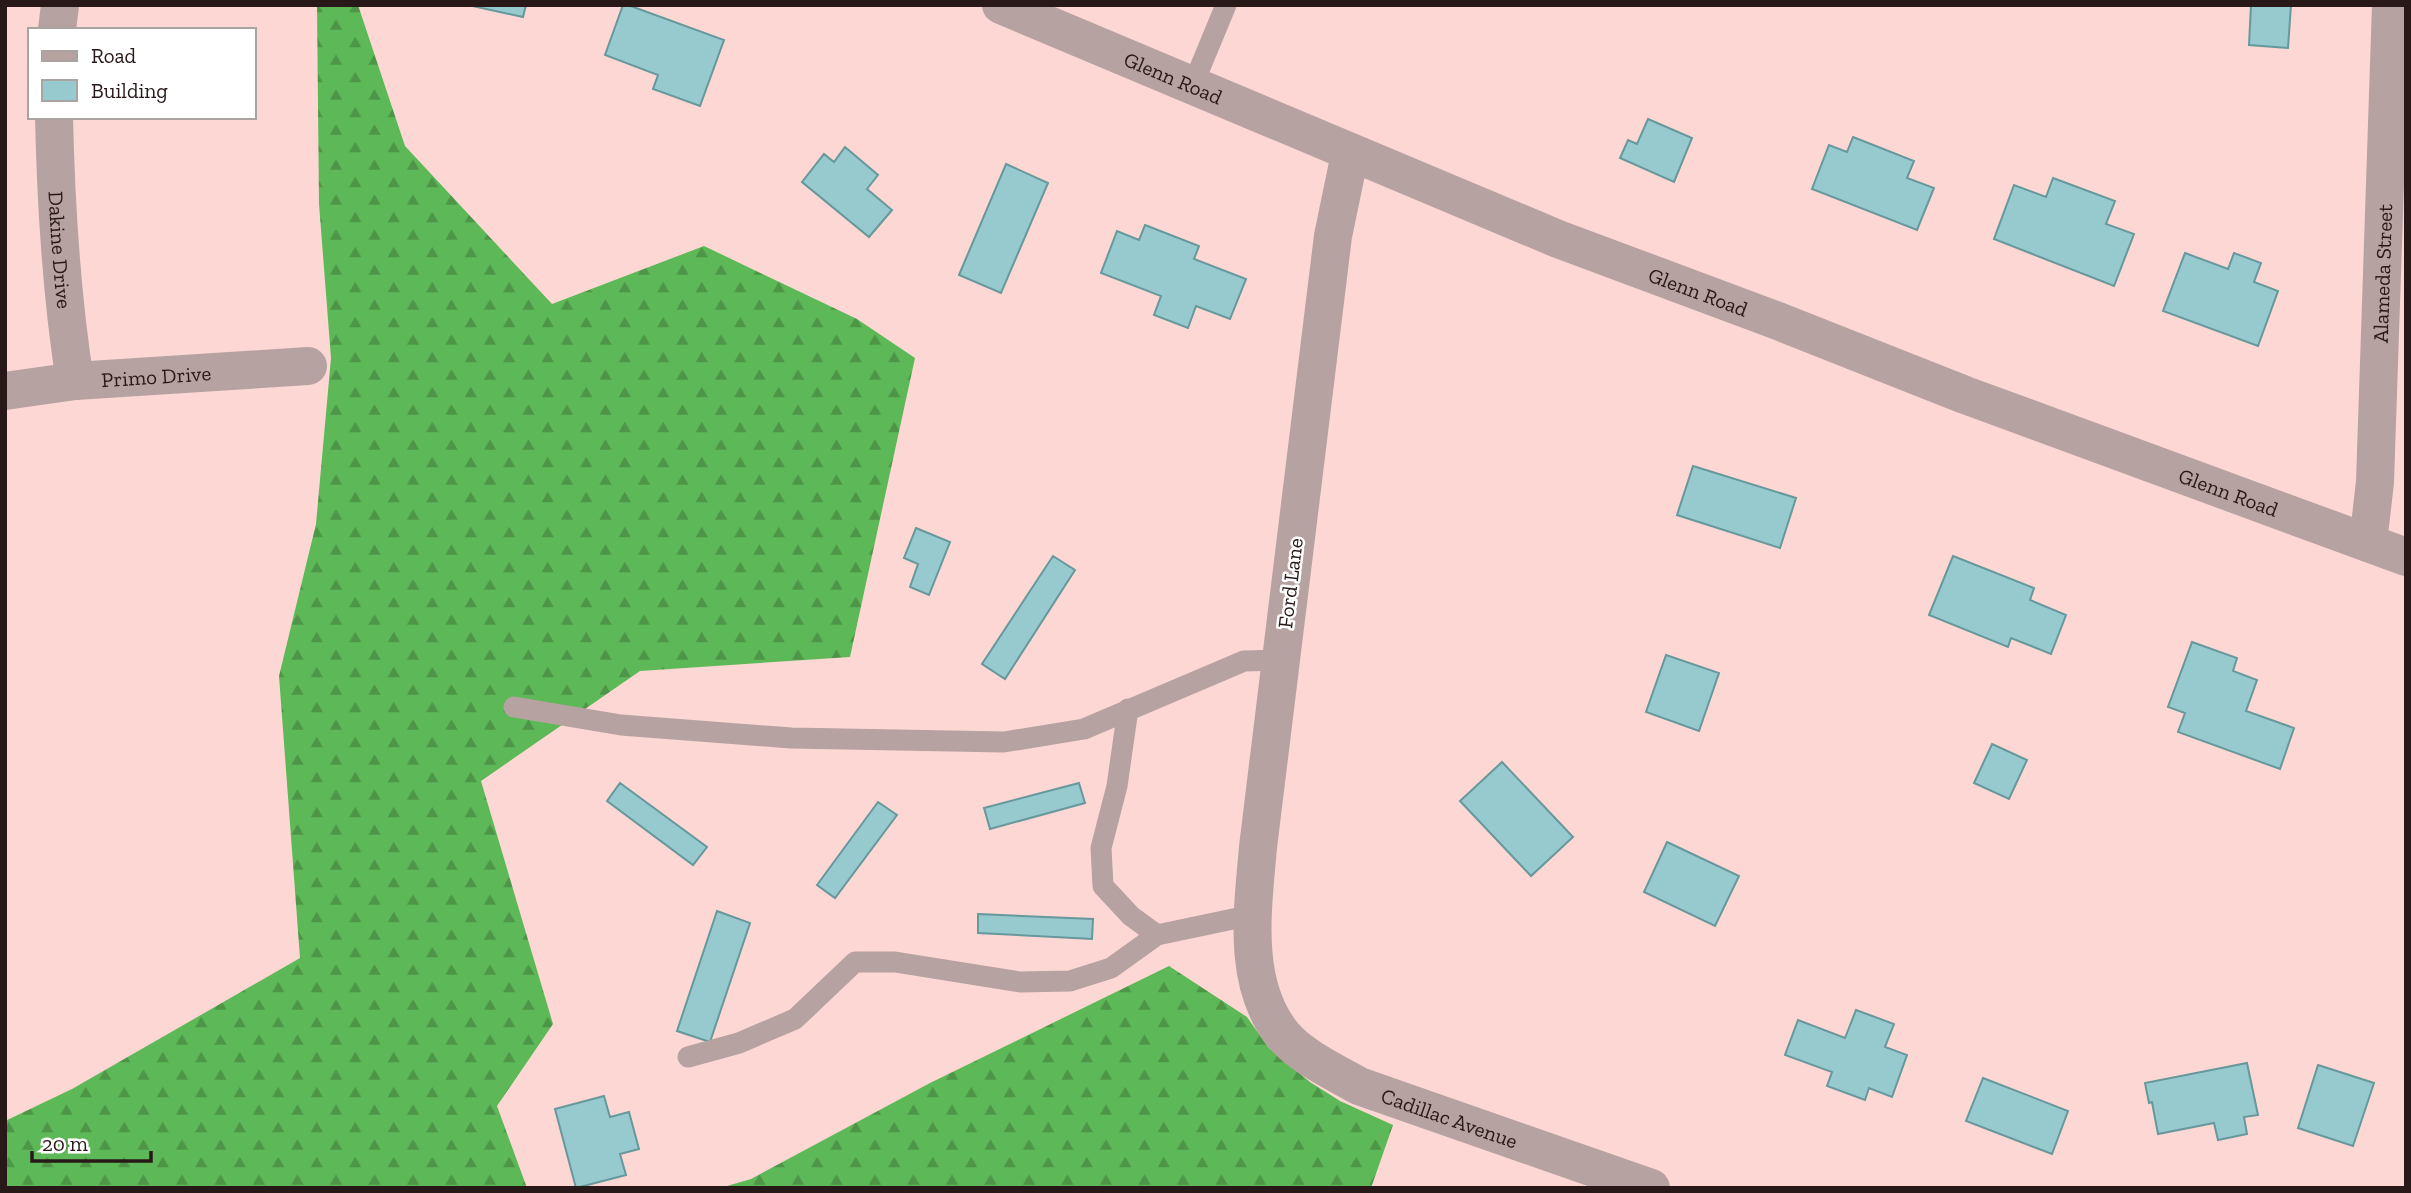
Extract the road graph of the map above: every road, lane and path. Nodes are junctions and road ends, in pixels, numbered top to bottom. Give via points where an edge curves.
1 (60, 5) edge
2 (1001, 5) edge
3 (1226, 5) edge
4 (2391, 5) edge
5 (57, 28) edge
6 (1192, 86) junction
7 (54, 119) edge
8 (1350, 153) junction
9 (308, 366) dead end
10 (75, 381) junction
11 (5, 391) edge
12 (2368, 543) junction
13 (2406, 557) edge
14 (1280, 660) junction
15 (514, 707) dead end
16 (1128, 709) junction
17 (1252, 915) junction
18 (1157, 935) junction
19 (1269, 1013) joint
20 (688, 1057) dead end
21 (1651, 1188) edge

1 - 5 street
2 - 6 street, Glenn Road
3 - 6 lane
4 - 12 street, Alameda Street via 2375,482
6 - 8 street, Glenn Road
7 - 10 street, Dakine Drive via 63,298
8 - 12 street, Glenn Road via 1558,239 1978,400
8 - 14 street, Ford Lane via 1333,236
9 - 10 street, Primo Drive
10 - 11 street, Primo Drive
12 - 13 street, Glenn Road
14 - 16 lane via 1244,661
14 - 17 street, Ford Lane
15 - 16 lane via 634,726 791,738 1004,743 1084,729
16 - 18 lane via 1117,786 1101,848 1103,886
17 - 18 lane
17 - 19 street, Ford Lane via 1257,978
18 - 20 lane via 1111,968 1070,981 1020,982 895,962 855,962 795,1019 739,1043
19 - 21 street, Cadillac Avenue via 1284,1036 1319,1064 1359,1086

